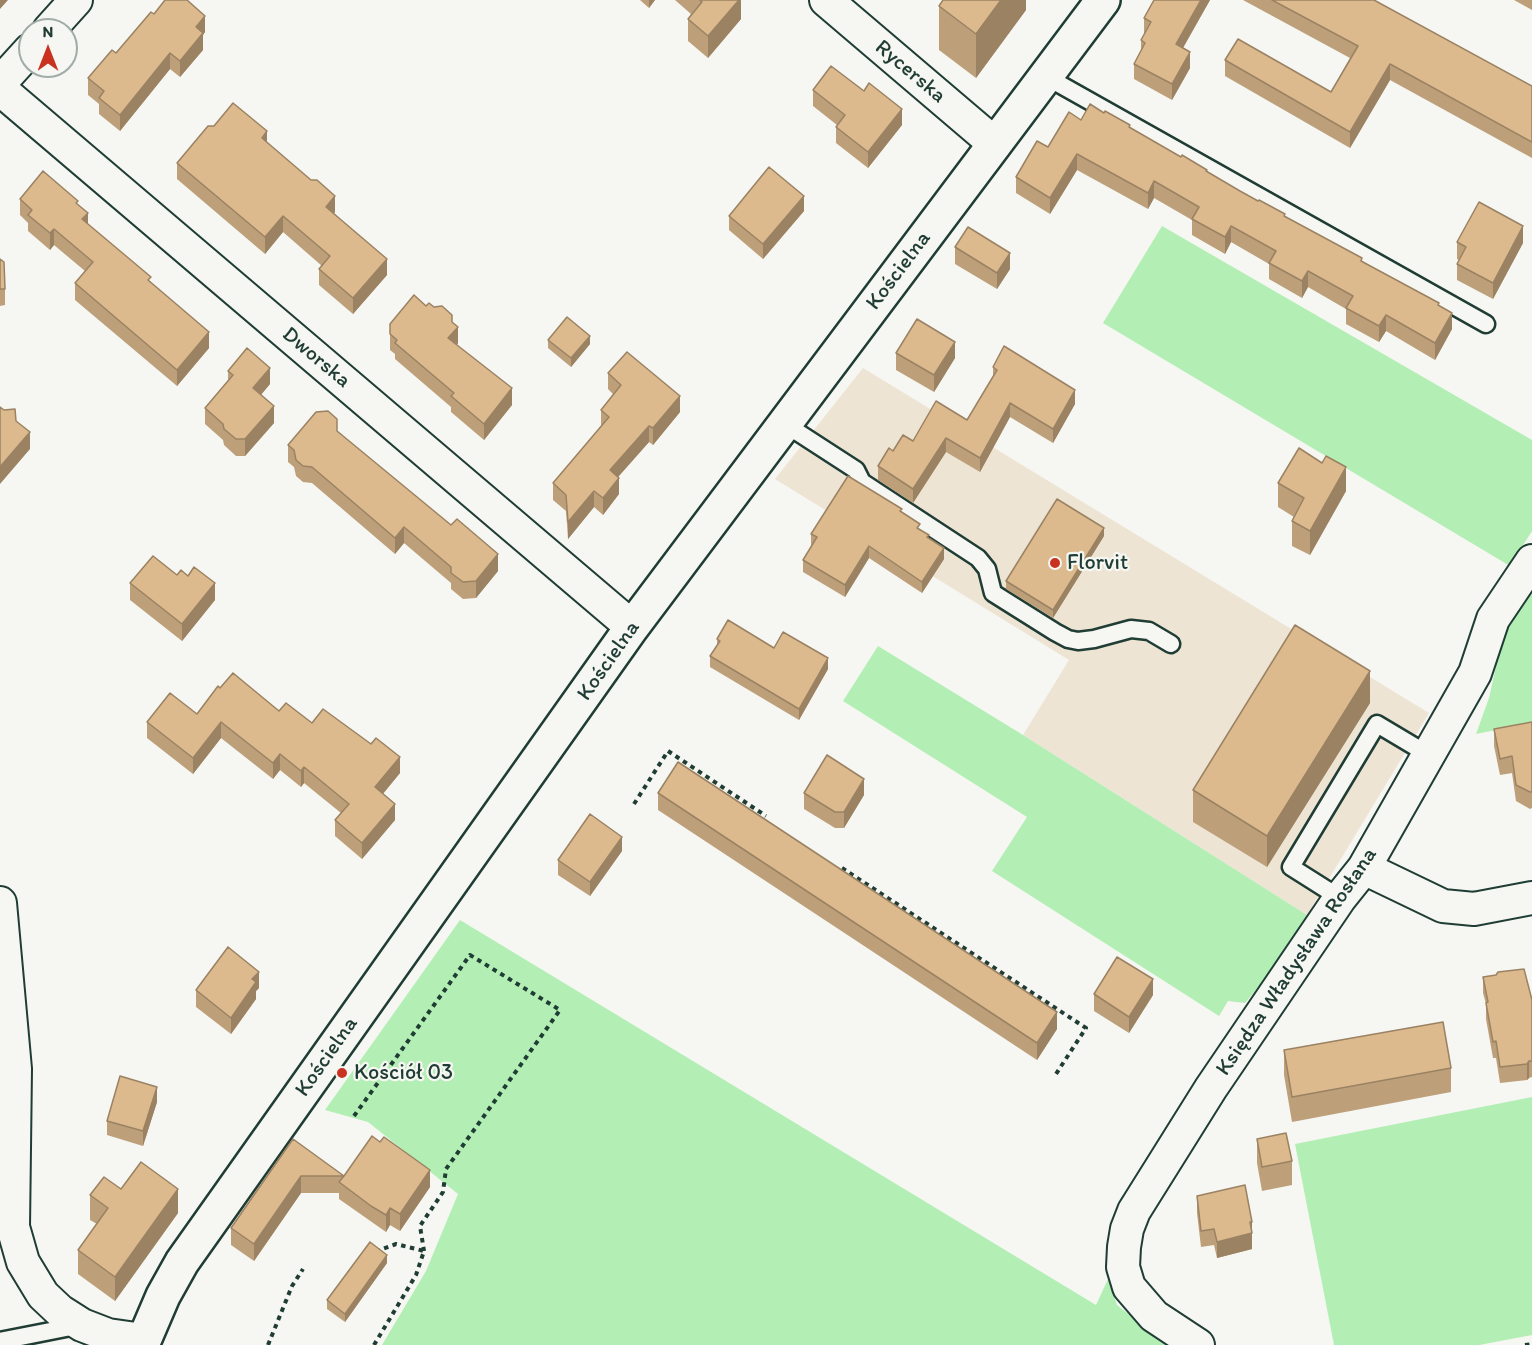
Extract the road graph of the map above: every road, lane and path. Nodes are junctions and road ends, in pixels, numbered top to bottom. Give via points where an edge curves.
1 (76, 0) edge
2 (826, 0) edge
3 (1103, 0) edge
4 (60, 18) edge
5 (18, 63) edge
6 (1045, 76) junction
7 (0, 83) edge
8 (0, 89) edge
9 (995, 144) junction
10 (1486, 324) dead end
11 (785, 424) junction
12 (1532, 561) edge
13 (632, 627) junction
14 (1171, 644) dead end
15 (1429, 755) junction
16 (634, 804) dead end
17 (766, 816) dead end
18 (842, 868) edge
19 (1364, 868) junction
20 (1340, 898) junction
21 (1532, 898) edge
22 (0, 903) edge
23 (1053, 1077) dead end
24 (354, 1116) dead end
25 (424, 1251) junction
26 (374, 1252) edge
27 (303, 1269) dead end
28 (95, 1330) junction
29 (0, 1341) edge
30 (143, 1344) edge
31 (1532, 1344) edge
32 (268, 1345) edge
33 (374, 1345) edge
34 (1198, 1345) edge
35 (1525, 1345) edge

1 - 4 street
2 - 9 street, Rycerska
3 - 6 street, Kościelna
5 - 7 street
6 - 9 street, Kościelna
6 - 10 lane
8 - 13 street, Dworska
9 - 11 street, Kościelna
11 - 13 street, Kościelna
11 - 14 lane via 856,470 862,482 978,558 987,569 993,593 1055,632 1078,641 1131,629 1149,631
12 - 15 street, Księdza Władysława Rosłana via 1493,619 1475,673
13 - 30 street, Kościelna via 182,1262
15 - 19 street, Księdza Władysława Rosłana
15 - 20 lane via 1377,724 1291,867
16 - 17 path via 668,751
18 - 23 path via 1086,1028
19 - 20 street, Księdza Władysława Rosłana
19 - 21 street via 1443,906 1474,909
20 - 34 street, Księdza Władysława Rosłana via 1211,1088 1134,1211 1127,1229 1123,1267 1129,1287 1154,1316
22 - 28 street via 15,1069 13,1227 23,1262 43,1295 60,1311
24 - 25 path via 470,955 560,1010 446,1169 442,1192 420,1226
25 - 26 path via 396,1244
25 - 33 path via 416,1275
27 - 32 path
28 - 29 lane
28 - 30 street
31 - 35 path

